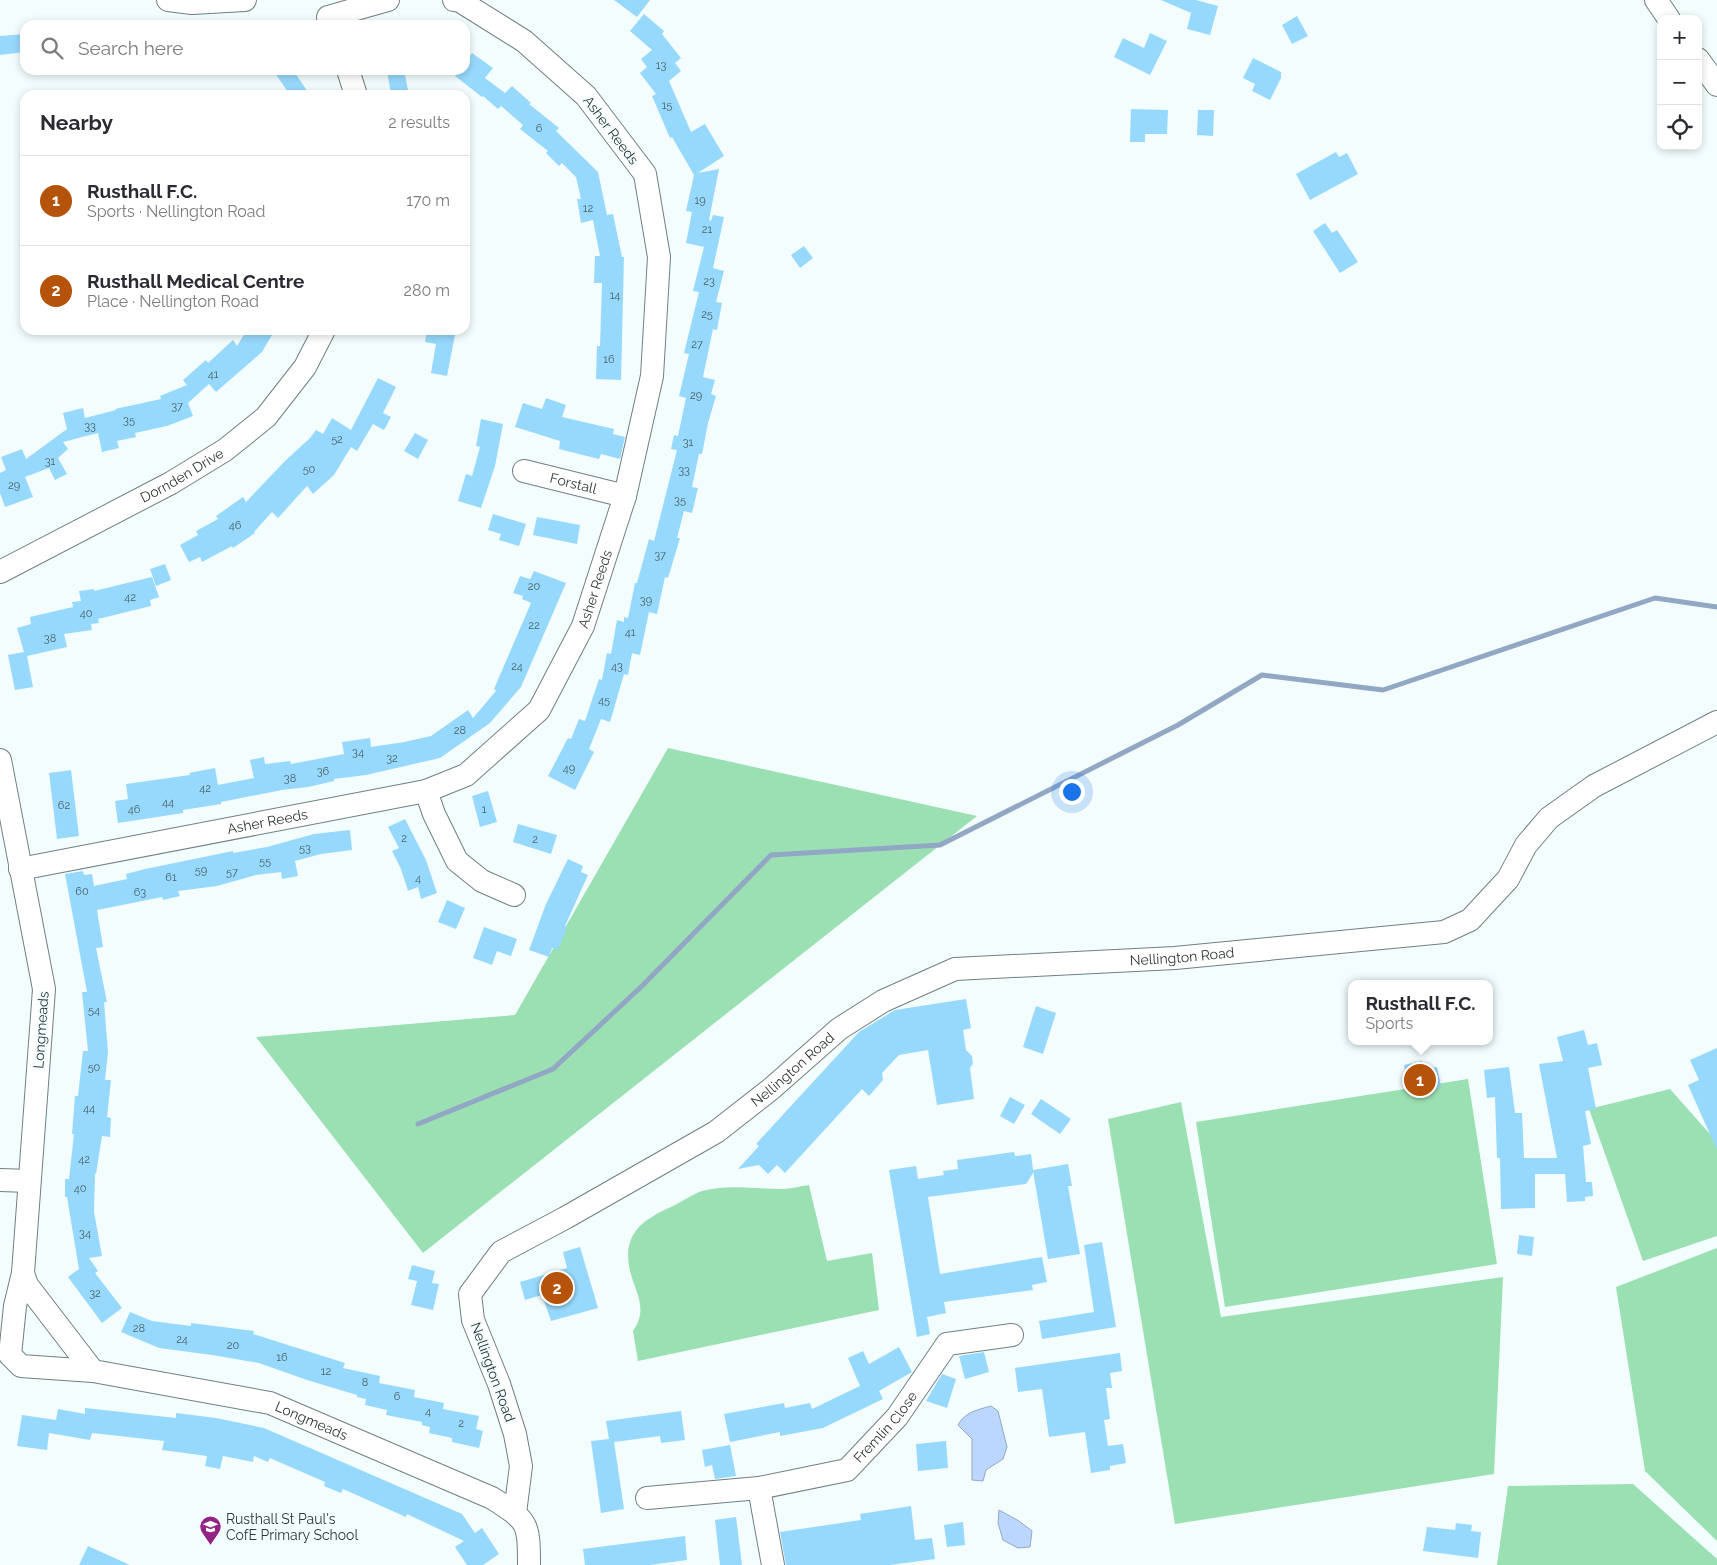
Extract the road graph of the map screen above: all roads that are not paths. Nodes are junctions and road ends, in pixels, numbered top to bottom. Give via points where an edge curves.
1 (168, 0) edge
2 (245, 0) edge
3 (388, 0) edge
4 (454, 0) edge
5 (1656, 0) edge
6 (327, 14) edge
7 (1667, 15) edge
8 (1699, 60) edge
9 (350, 75) edge
10 (1717, 85) edge
11 (354, 90) edge
12 (321, 335) edge
13 (524, 471) dead end
14 (625, 496) junction
15 (0, 572) edge
16 (1717, 722) edge
17 (0, 760) edge
18 (426, 791) junction
19 (20, 869) junction
20 (514, 895) dead end
21 (0, 1180) edge
22 (29, 1181) junction
23 (23, 1273) junction
24 (1012, 1335) dead end
25 (93, 1371) junction
26 (759, 1488) junction
27 (647, 1498) dead end
28 (515, 1512) junction
29 (529, 1565) edge
30 (773, 1565) edge

1 - 2 street via 192,3
3 - 6 street
4 - 14 street, Asher Reeds via 524,41 586,96 645,174 659,257 653,366
5 - 7 street
8 - 10 street
9 - 11 street
12 - 15 street, Dornden Drive via 305,367 266,417 224,450 171,483
13 - 14 street, Forstall
14 - 18 street, Asher Reeds via 583,626 539,710 466,775
16 - 28 street, Nellington Road via 1594,786 1549,818 1526,845 1508,879 1470,920 1444,932 1175,958 955,968 883,1000 839,1029 716,1132 501,1252 470,1294 473,1320 499,1384 522,1466
17 - 19 street, Longmeads
18 - 19 street, Asher Reeds
18 - 20 street via 456,861 482,881
19 - 22 street, Longmeads via 44,989
21 - 22 street
22 - 23 street, Longmeads
23 - 25 street via 27,1285
23 - 25 street, Longmeads via 15,1306 10,1355 21,1366
24 - 26 street, Fremlin Close via 947,1344 898,1417 847,1470
25 - 28 street, Longmeads via 270,1403 492,1498
26 - 27 street, Fremlin Close
26 - 30 street
28 - 29 street via 525,1523

